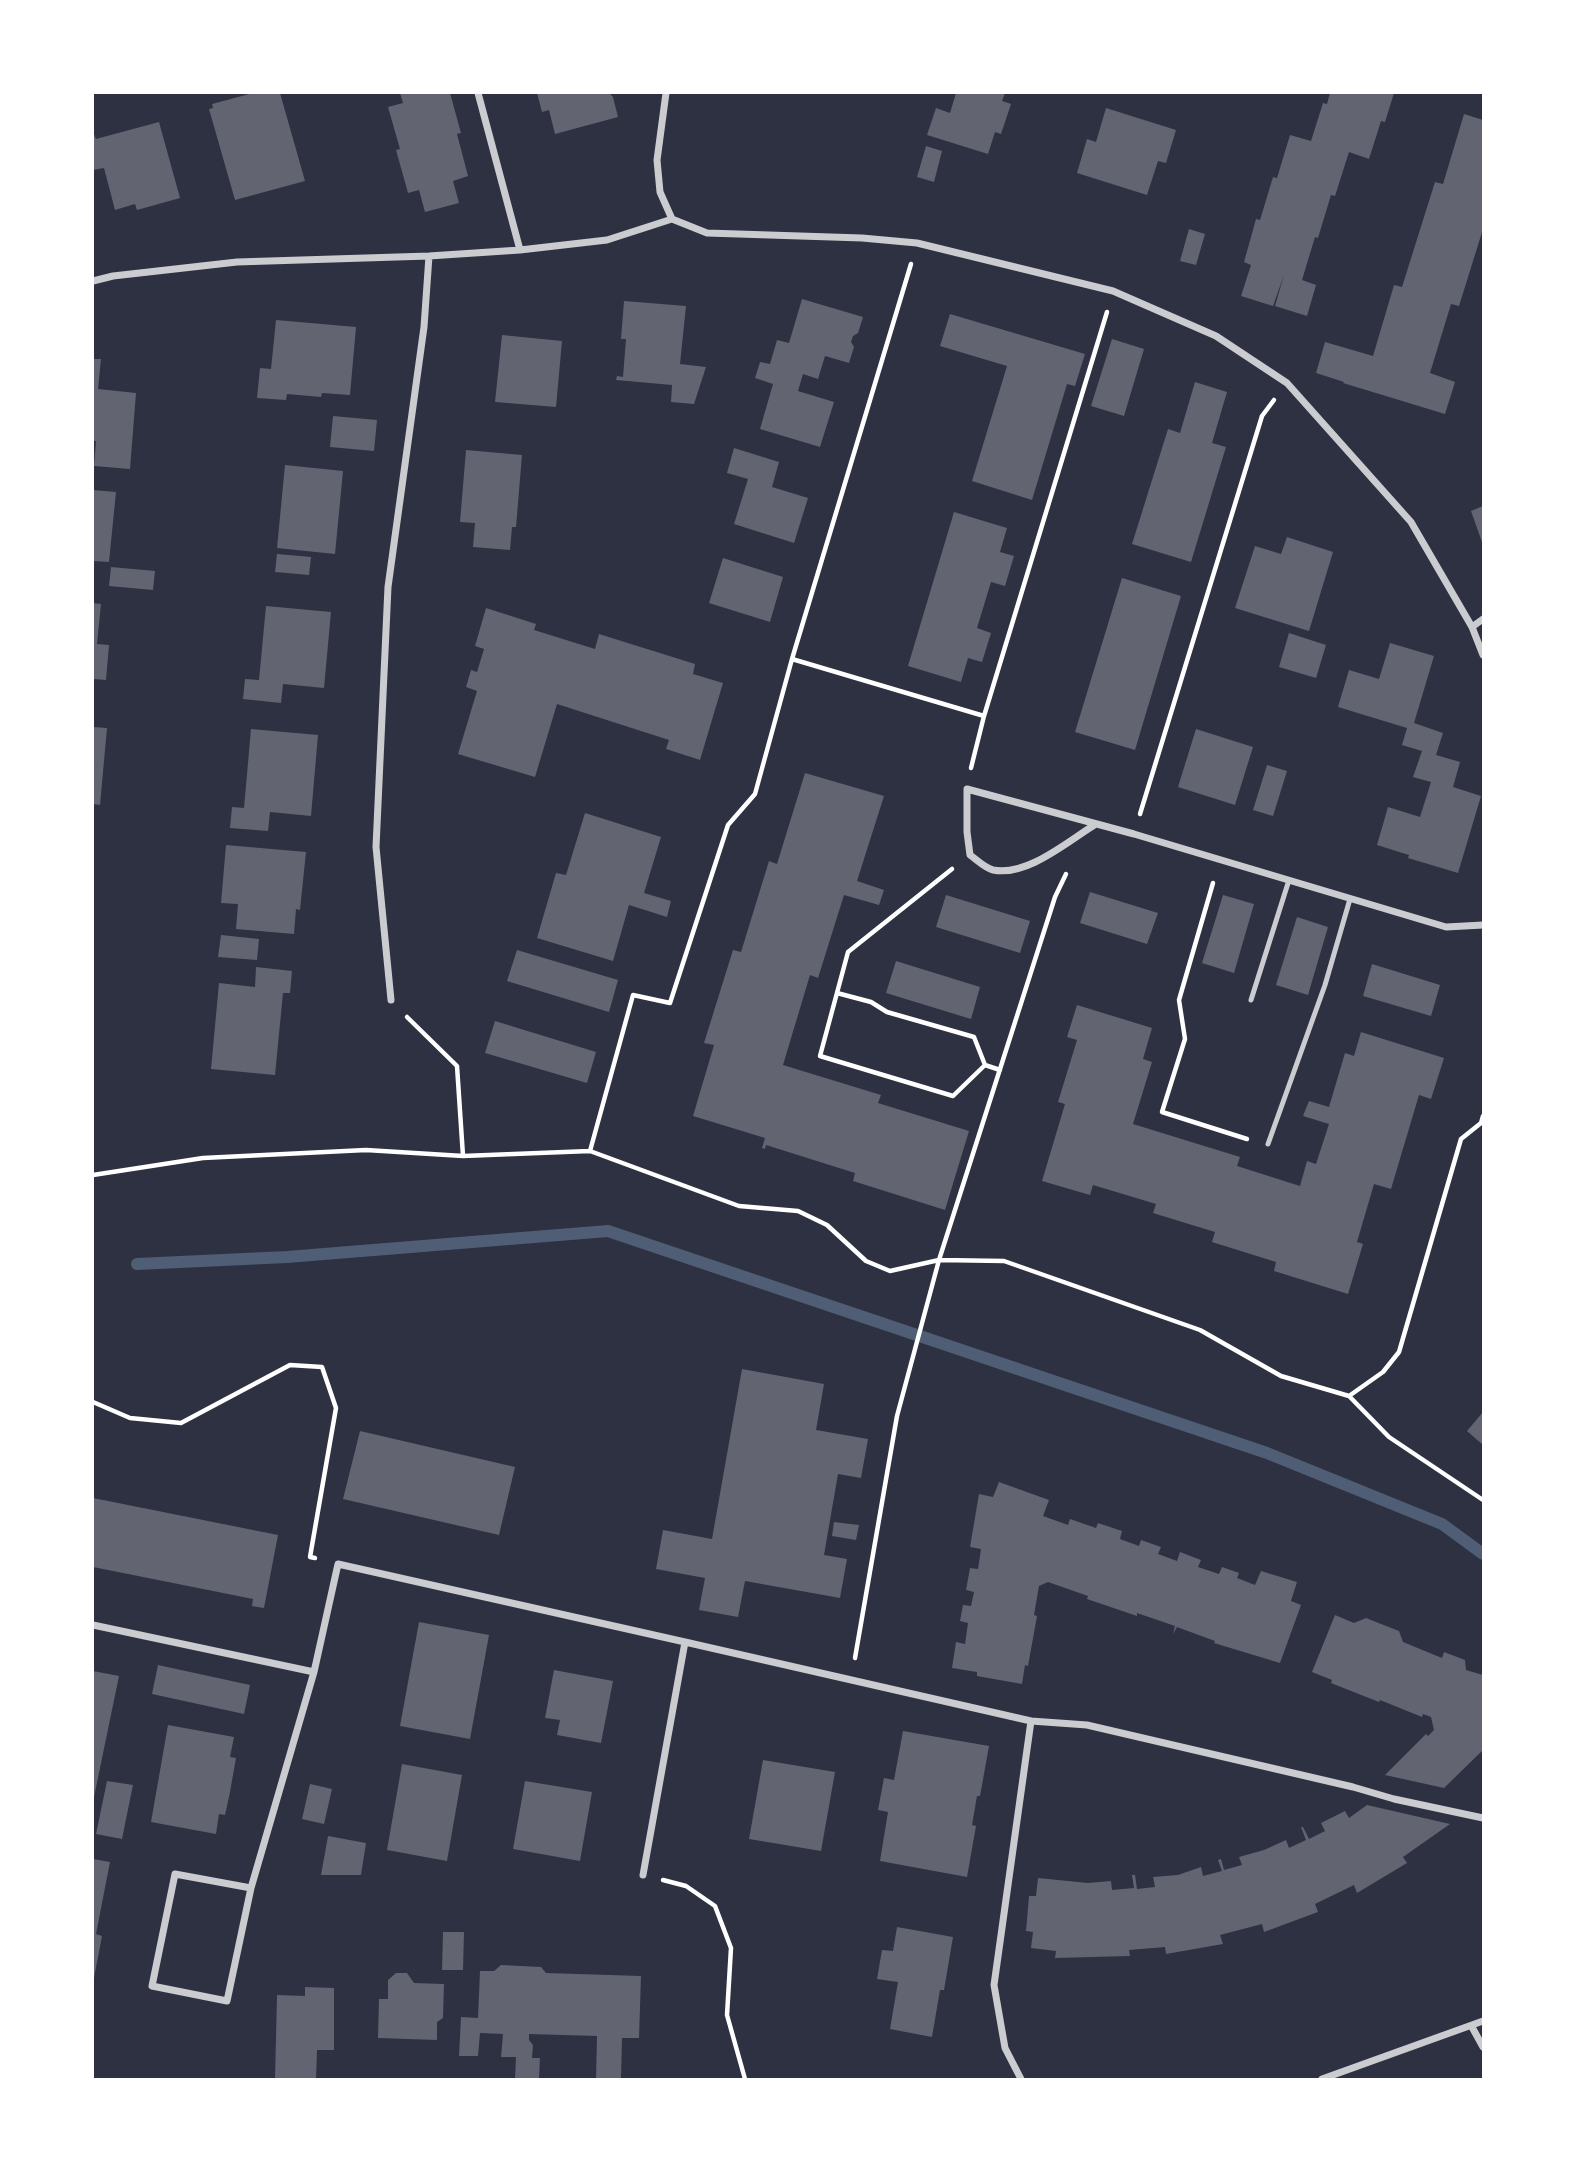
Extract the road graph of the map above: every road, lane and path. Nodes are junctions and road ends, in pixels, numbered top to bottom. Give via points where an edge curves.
1 (478, 93) edge
2 (666, 93) edge
3 (671, 219) junction
4 (917, 243) junction
5 (520, 250) junction
6 (429, 256) junction
7 (93, 281) edge
8 (1113, 292) junction
9 (1287, 383) junction
10 (1483, 619) edge
11 (1472, 627) junction
12 (1483, 655) edge
13 (792, 659) junction
14 (984, 716) junction
15 (967, 789) junction
16 (1096, 824) junction
17 (1134, 834) junction
18 (970, 855) junction
19 (1220, 860) junction
20 (1067, 872) dead end
21 (1289, 880) junction
22 (1350, 899) junction
23 (1483, 925) edge
24 (837, 993) junction
25 (391, 1000) joint
26 (1251, 1000) dead end
27 (985, 1065) junction
28 (1000, 1070) junction
29 (1483, 1116) edge
30 (1243, 1138) dead end
31 (1268, 1144) dead end
32 (590, 1151) junction
33 (463, 1156) junction
34 (93, 1175) edge
35 (939, 1260) junction
36 (1349, 1396) junction
37 (93, 1402) edge
38 (1483, 1500) edge
39 (338, 1564) junction
40 (93, 1625) edge
41 (685, 1642) junction
42 (314, 1672) junction
43 (851, 1681) junction
44 (1031, 1721) junction
45 (1483, 1818) edge
46 (643, 1875) joint
47 (251, 1888) junction
48 (1483, 2021) edge
49 (1472, 2027) junction
50 (1483, 2047) edge
51 (745, 2079) edge
52 (1021, 2079) edge
53 (1322, 2079) edge

1 - 5 street
2 - 3 street via 657,160 660,192
3 - 4 street via 707,233
3 - 5 street via 607,240
4 - 8 street
4 - 13 path
5 - 6 street
6 - 7 street via 237,262
6 - 25 street via 424,327 387,601 376,847
8 - 9 street via 1216,336
8 - 14 path
9 - 11 street via 1411,522
9 - 17 path via 1262,416
10 - 11 street
11 - 12 street
13 - 14 path
13 - 32 path via 755,794 727,825 670,1003 633,995
14 - 15 path
15 - 16 street
15 - 18 street
16 - 17 street
16 - 18 street via 1034,863 1008,871 990,870
17 - 19 street
18 - 24 path via 848,952
19 - 21 street
19 - 30 path via 1179,1000 1185,1040 1162,1112
20 - 28 path
21 - 22 street
21 - 26 lane
22 - 23 street via 1446,927
22 - 31 lane via 1325,985
24 - 27 path via 974,1037
24 - 27 path via 820,1056 953,1096
25 - 33 path via 457,1066
27 - 28 path
28 - 35 path
29 - 36 path via 1461,1139 1399,1352 1383,1372
32 - 33 path
32 - 35 path via 739,1206 798,1211 827,1225 866,1261 890,1270
33 - 34 path via 366,1150 203,1158
35 - 36 path via 1004,1261 1200,1331 1281,1376
35 - 43 path via 897,1416
36 - 38 path via 1389,1437
37 - 39 path via 130,1418 181,1423 290,1365 322,1367 336,1408 310,1557
39 - 41 street
39 - 42 street
40 - 42 street
41 - 43 street
41 - 46 street
42 - 47 street
43 - 44 street
44 - 45 street via 1087,1725
44 - 52 street via 994,1985 1005,2048
46 - 51 path via 686,1886 715,1906 731,1948 727,2015
47 - 47 street via 227,2001 152,1986 175,1874
48 - 49 street
49 - 50 street
49 - 53 street

